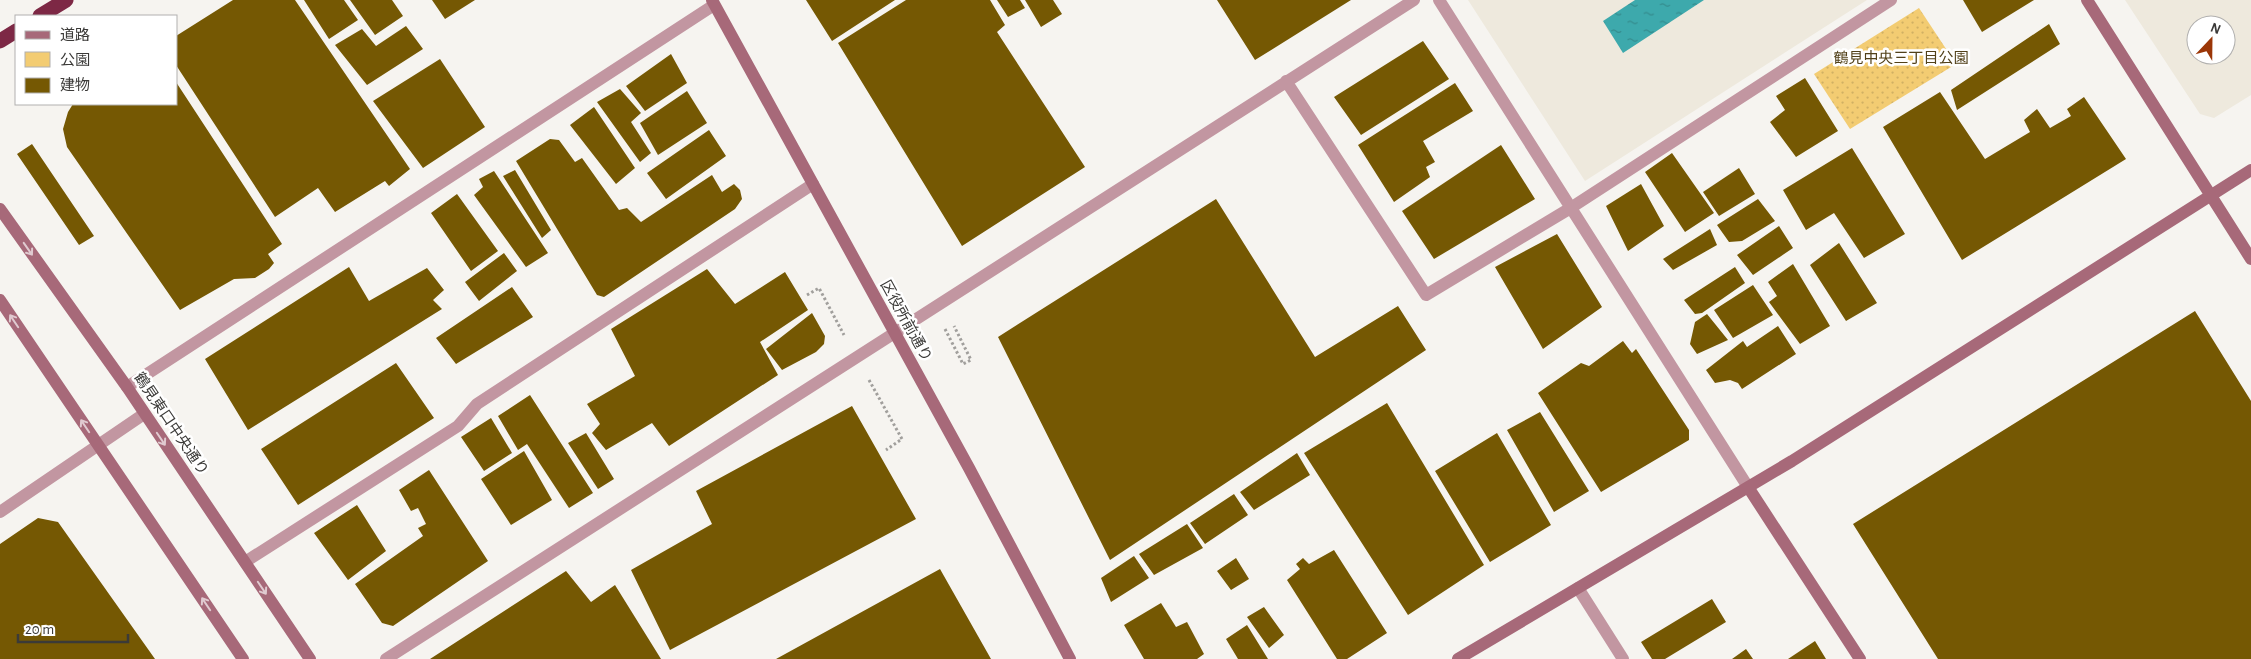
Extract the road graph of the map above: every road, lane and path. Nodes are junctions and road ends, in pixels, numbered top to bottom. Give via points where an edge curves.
1 (66, 0) edge
2 (1414, 0) edge
3 (1439, 0) edge
4 (1891, 0) edge
5 (2087, 0) edge
6 (713, 3) edge
7 (42, 15) edge
8 (15, 32) edge
9 (0, 41) edge
10 (1286, 81) junction
11 (2251, 170) edge
12 (813, 184) junction
13 (2212, 196) junction
14 (0, 209) edge
15 (1569, 209) junction
16 (2251, 258) edge
17 (819, 288) dead end
18 (807, 295) dead end
19 (0, 300) edge
20 (941, 322) dead end
21 (955, 329) dead end
22 (894, 332) junction
23 (127, 387) junction
24 (873, 387) dead end
25 (144, 414) junction
26 (98, 446) junction
27 (886, 450) dead end
28 (1748, 487) junction
29 (0, 512) edge
30 (245, 562) junction
31 (1578, 588) junction
32 (1476, 655) edge
33 (243, 659) edge
34 (310, 659) edge
35 (386, 659) edge
36 (1070, 659) edge
37 (1458, 659) edge
38 (1623, 659) edge
39 (1860, 659) edge

1 - 7 highway
2 - 10 street
3 - 15 street
4 - 15 street
5 - 13 street
6 - 12 street, 区役所前通り
6 - 23 street
8 - 9 highway
10 - 15 street via 1426,295
10 - 22 street
11 - 13 street
12 - 22 street, 区役所前通り
12 - 30 street via 477,404 458,426
13 - 16 street
13 - 28 street
14 -> 23 street, 鶴見東口中央通り
15 - 28 street
17 - 18 path
26 -> 19 street
20 - 21 path via 963,364 971,360
22 - 35 street
22 - 36 street, 区役所前通り
23 - 25 street, 鶴見東口中央通り
24 - 27 path via 902,439
25 - 26 street
25 -> 30 street, 鶴見東口中央通り
26 - 29 street
33 -> 26 street
28 - 31 street
28 - 39 street
30 -> 34 street, 鶴見東口中央通り
31 - 32 street
31 - 38 street
32 - 37 street

